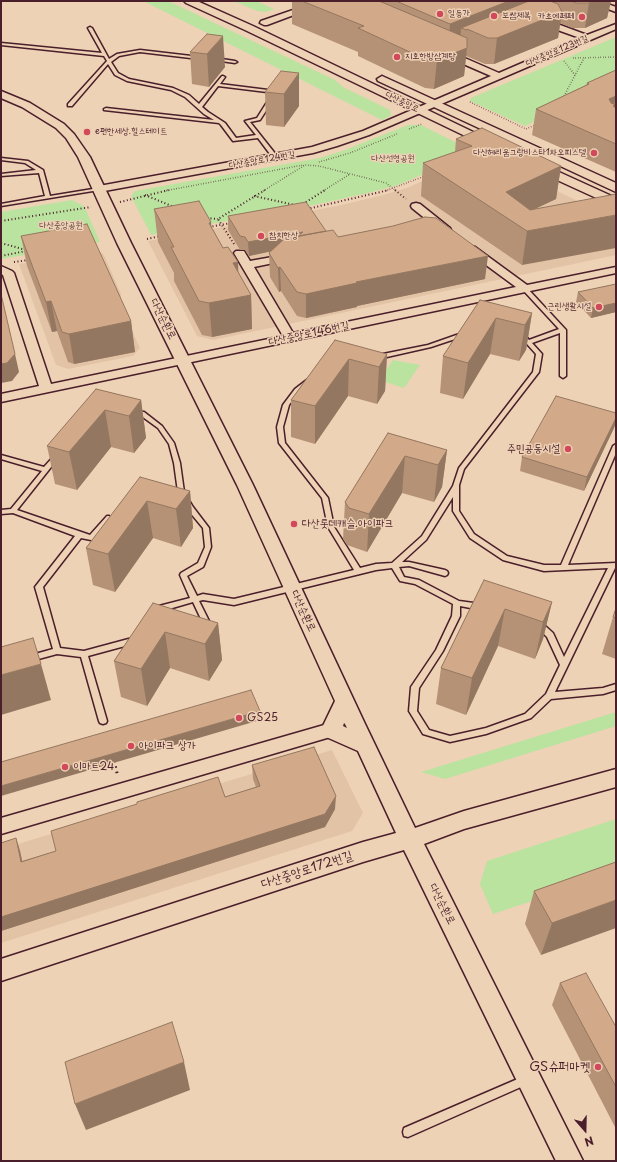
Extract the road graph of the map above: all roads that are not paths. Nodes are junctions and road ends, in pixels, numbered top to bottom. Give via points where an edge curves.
1 (189, 1) edge
2 (591, 1) edge
3 (329, 2) edge
4 (616, 10) edge
5 (535, 19) edge
6 (260, 21) junction
7 (616, 26) edge
8 (90, 28) dead end
9 (249, 28) junction
10 (278, 30) dead end
11 (586, 38) junction
12 (1, 44) edge
13 (462, 48) edge
14 (106, 55) junction
15 (203, 58) edge
16 (211, 59) edge
17 (109, 61) junction
18 (235, 62) dead end
19 (370, 73) dead end
20 (498, 76) junction
21 (222, 77) dead end
22 (218, 85) junction
23 (1, 94) edge
24 (434, 103) junction
25 (70, 105) dead end
26 (199, 107) junction
27 (106, 109) dead end
28 (419, 110) junction
29 (220, 123) junction
30 (259, 136) junction
31 (500, 149) edge
32 (275, 157) junction
33 (1, 159) edge
34 (529, 162) edge
35 (40, 171) junction
36 (1, 175) edge
37 (616, 188) edge
38 (99, 189) junction
39 (48, 197) junction
40 (616, 202) edge
41 (1, 205) edge
42 (416, 206) dead end
43 (436, 223) junction
44 (422, 228) edge
45 (240, 253) road end
46 (298, 256) edge
47 (248, 265) junction
48 (1, 269) edge
49 (616, 270) edge
50 (525, 289) junction
51 (514, 326) edge
52 (563, 330) junction
53 (472, 332) edge
54 (290, 338) junction
55 (528, 342) junction
56 (373, 358) edge
57 (184, 361) junction
58 (316, 375) edge
59 (563, 376) dead end
60 (46, 389) junction
61 (1, 398) edge
62 (130, 411) edge
63 (616, 446) edge
64 (59, 454) edge
65 (1, 457) edge
66 (46, 470) junction
67 (456, 485) junction
68 (185, 499) junction
69 (176, 502) edge
70 (13, 511) junction
71 (1, 512) edge
72 (114, 513) edge
73 (79, 535) junction
74 (614, 565) edge
75 (394, 566) junction
76 (563, 567) junction
77 (358, 571) junction
78 (444, 573) dead end
79 (292, 587) junction
80 (195, 599) junction
81 (457, 603) junction
82 (162, 608) edge
83 (491, 609) edge
84 (531, 618) edge
85 (190, 625) edge
86 (145, 637) edge
87 (57, 651) junction
88 (84, 654) junction
89 (22, 661) edge
90 (564, 665) junction
91 (616, 687) edge
92 (549, 696) junction
93 (344, 702) junction
94 (103, 721) dead end
95 (331, 730) junction
96 (364, 745) junction
97 (616, 778) edge
98 (1, 826) edge
99 (410, 839) junction
100 (1, 970) edge
101 (529, 1079) junction
102 (408, 1132) dead end
103 (570, 1161) edge

1 - 9 street, 다산중앙로
2 - 4 street
3 - 6 street
5 - 11 street
6 - 9 street
6 - 10 street
7 - 11 street, 다산중앙로123번길
8 - 14 lane
9 - 28 street, 다산중앙로
11 - 20 street, 다산중앙로123번길
12 - 14 lane
13 - 20 street via 444,52
14 - 17 lane
15 - 17 lane via 140,51 118,55
16 - 18 lane
17 - 25 lane
17 - 26 lane via 116,74 128,80 172,89 187,96
19 - 24 street, 다산중앙로
20 - 24 street, 다산중앙로123번길
21 - 22 lane
22 - 26 lane
22 - 30 lane via 276,92 258,118 247,121
23 - 38 street, 다산순환로 via 26,105 60,126 84,157
24 - 28 street, 다산중앙로123번길
24 - 37 street, 다산중앙로
26 - 29 lane
27 - 29 lane
28 - 31 street, 다산중앙로
28 - 32 street, 다산중앙로124번길 via 334,144
29 - 30 lane via 235,140
30 - 32 lane
32 - 38 street, 다산중앙로124번길
33 - 35 lane via 26,162
34 - 40 street
35 - 36 lane
35 - 39 lane
38 - 39 lane
38 - 57 street, 다산순환로
39 - 41 lane
42 - 43 street
43 - 44 street
43 - 50 street
45 - 47 street
46 - 47 street
47 - 54 street
48 - 60 street via 8,273
49 - 50 street, 다산중앙로146번길
50 - 52 lane
50 - 54 street, 다산중앙로146번길
51 - 55 lane
52 - 55 lane
52 - 59 lane
53 - 56 lane via 428,346
54 - 57 street, 다산중앙로146번길
55 - 67 lane via 539,354 536,372 461,469
57 - 60 street, 다산중앙로146번길
57 - 79 street, 다산순환로
58 - 77 lane via 296,390 286,405 280,427 282,443 325,498 331,527
60 - 61 street, 다산중앙로146번길
62 - 68 lane via 142,413 160,428 172,444 181,492
63 - 76 lane
64 - 66 lane
65 - 66 lane
66 - 70 lane
67 - 75 lane via 424,538
67 - 76 lane via 456,511 472,536 505,558 544,568
68 - 69 lane
68 - 80 lane via 206,528 208,546 201,565 183,575
70 - 71 lane
70 - 73 lane
72 - 73 lane via 91,538
73 - 87 lane via 39,587
74 - 76 lane
74 - 90 lane
75 - 77 lane
75 - 78 lane via 409,564
75 - 81 lane via 402,579 417,582
77 - 79 lane
79 - 80 lane via 234,602 203,597
79 - 93 street, 다산순환로
80 - 82 lane
80 - 85 lane via 205,621
81 - 83 lane
81 - 92 lane via 456,616 439,652 415,687 413,711 426,732 450,739 486,731 528,716
84 - 90 lane via 550,635
86 - 88 lane
87 - 88 lane
87 - 89 lane
88 - 94 lane
90 - 92 lane
91 - 92 lane via 603,691
93 - 95 street
93 - 96 street, 다산순환로
95 - 96 street
95 - 98 street
96 - 99 street, 다산순환로
97 - 99 street, 다산중앙로172번길 via 464,820
99 - 100 street, 다산중앙로172번길
99 - 101 street, 다산순환로
101 - 102 lane
101 - 103 street, 다산순환로

